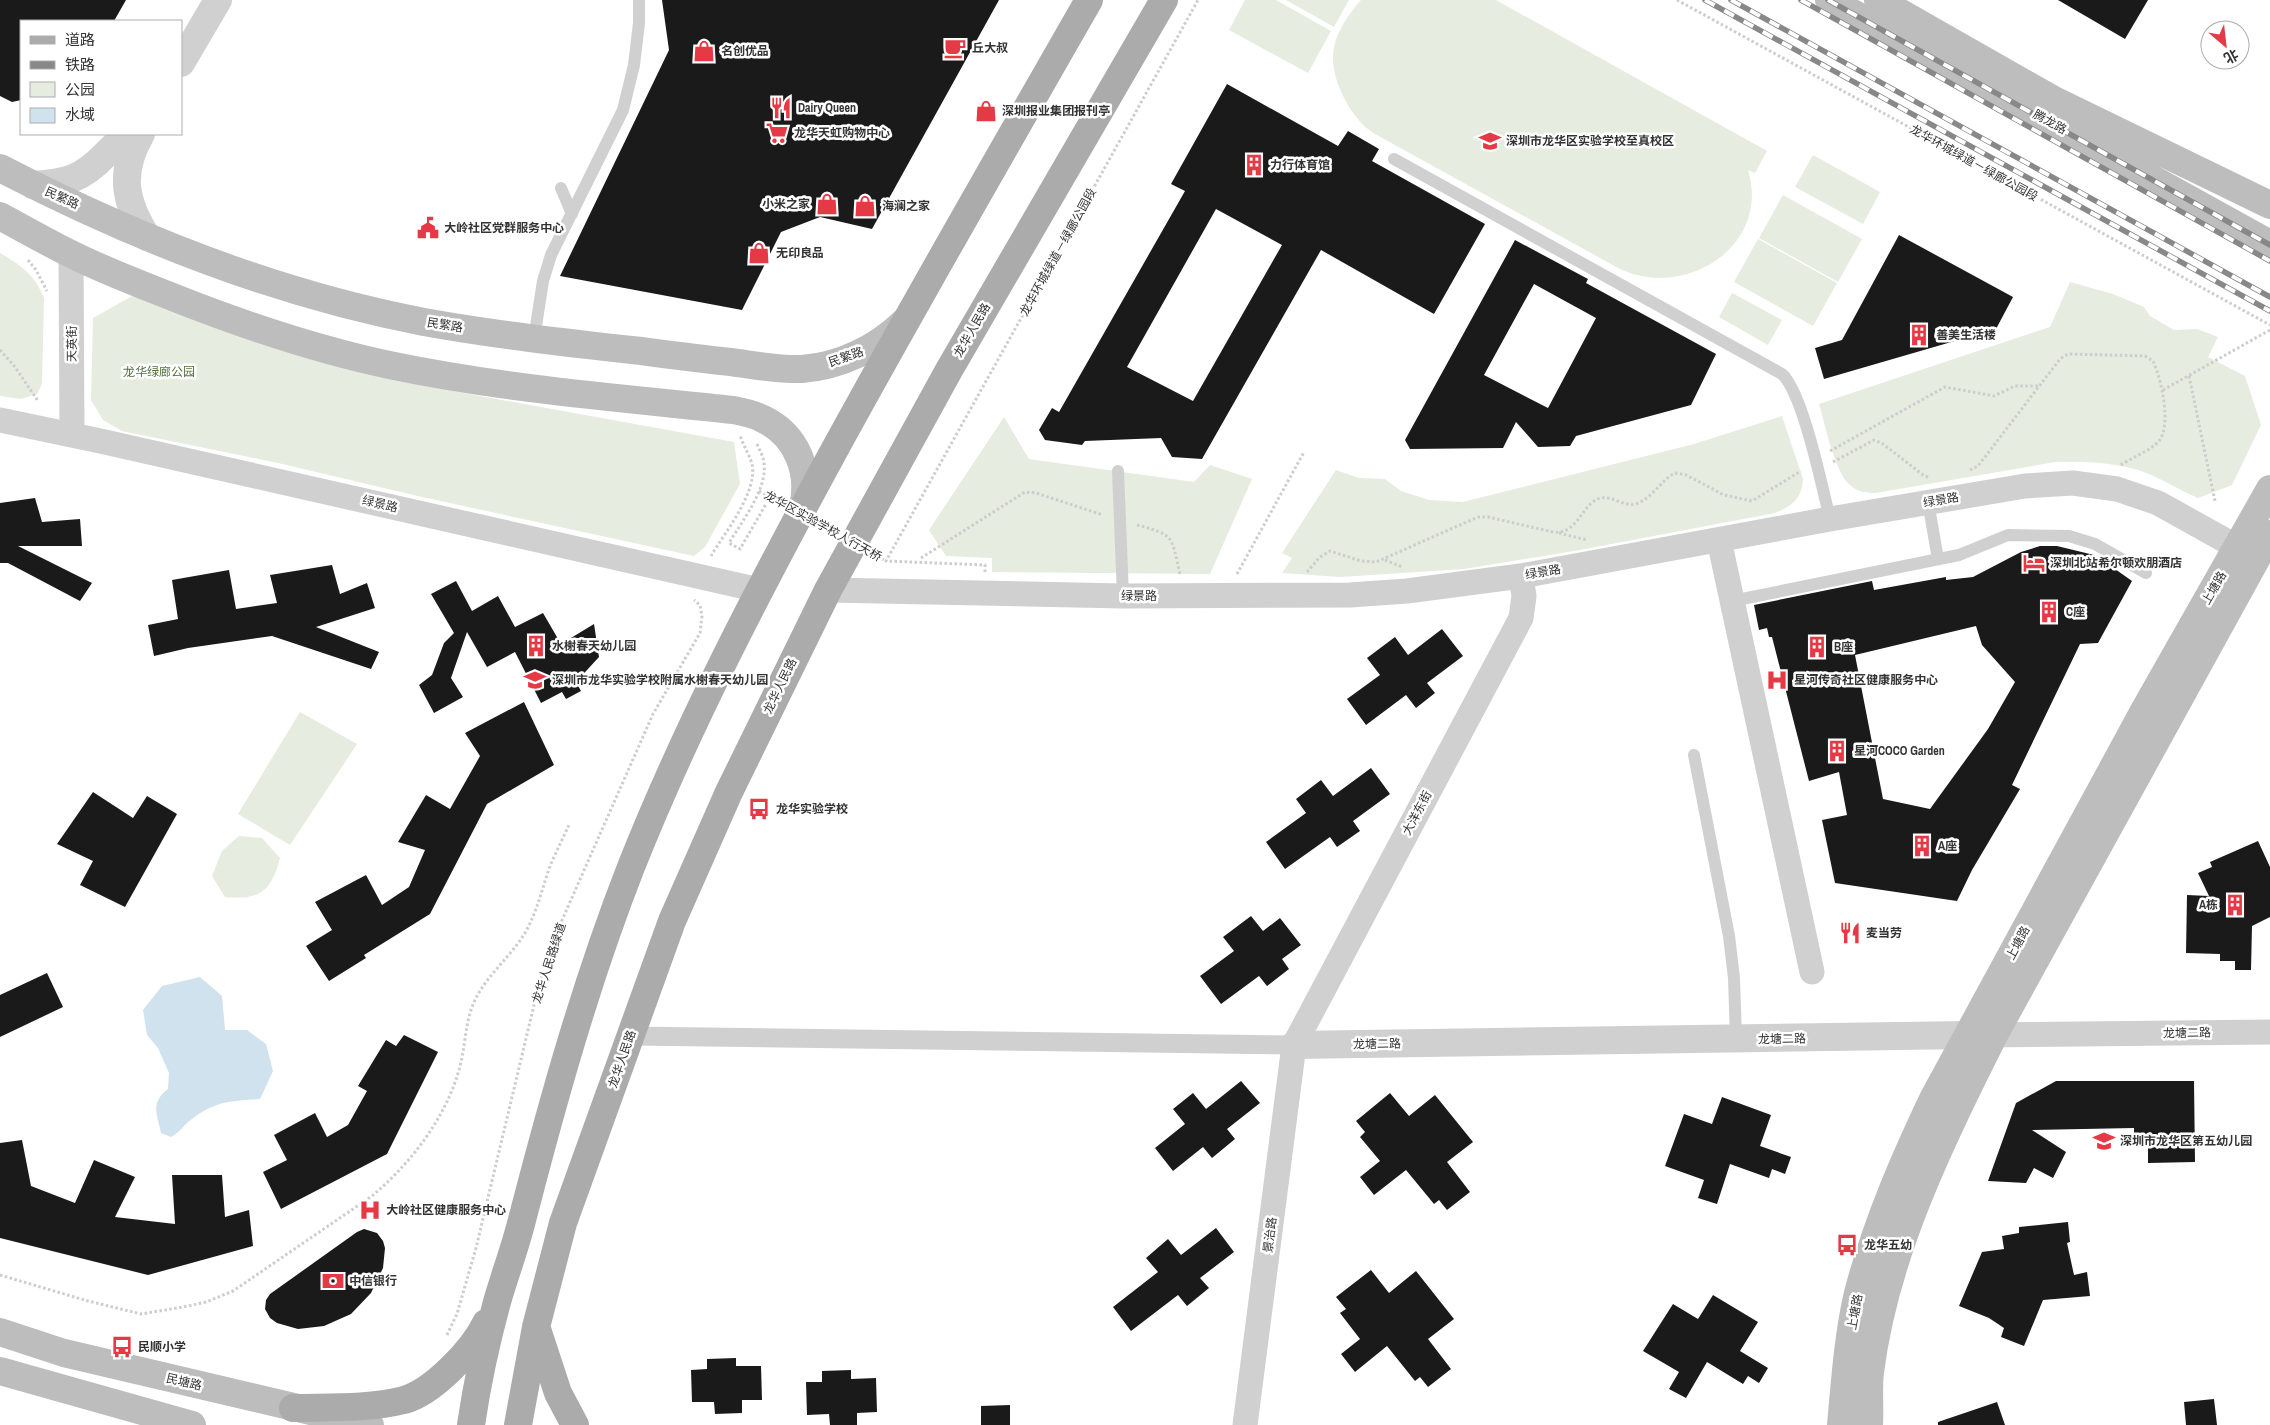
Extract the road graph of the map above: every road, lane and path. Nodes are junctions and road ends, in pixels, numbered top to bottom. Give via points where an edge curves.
1 (199, 0) edge
2 (218, 0) edge
3 (640, 0) edge
4 (1089, 0) edge
5 (1164, 0) edge
6 (1198, 0) edge
7 (1677, 0) edge
8 (1829, 0) edge
9 (1878, 0) edge
10 (182, 30) edge
11 (182, 61) edge
12 (123, 135) edge
13 (140, 135) edge
14 (1394, 158) dead end
15 (0, 168) edge
16 (33, 185) junction
17 (561, 188) dead end
18 (2270, 205) edge
19 (572, 214) junction
20 (0, 216) edge
21 (147, 237) junction
22 (2267, 245) edge
23 (71, 254) junction
24 (23, 257) dead end
25 (48, 296) dead end
26 (904, 322) junction
27 (2270, 325) edge
28 (2270, 330) edge
29 (534, 338) junction
30 (0, 350) edge
31 (2189, 376) junction
32 (2039, 386) junction
33 (2163, 390) junction
34 (38, 402) dead end
35 (0, 420) edge
36 (72, 434) junction
37 (741, 437) dead end
38 (751, 440) dead end
39 (1830, 451) dead end
40 (1304, 452) dead end
41 (1833, 462) dead end
42 (2116, 468) dead end
43 (1118, 470) dead end
44 (1802, 470) dead end
45 (1965, 471) dead end
46 (1931, 478) dead end
47 (2270, 489) edge
48 (760, 491) junction
49 (2215, 500) dead end
50 (1928, 502) junction
51 (766, 504) dead end
52 (804, 508) junction
53 (1111, 517) dead end
54 (1830, 519) junction
55 (1134, 524) dead end
56 (2270, 534) edge
57 (1719, 540) junction
58 (2237, 547) junction
59 (710, 557) dead end
60 (920, 558) dead end
61 (1938, 559) junction
62 (886, 561) junction
63 (985, 565) dead end
64 (2146, 573) dead end
65 (1305, 575) dead end
66 (1521, 576) junction
67 (1233, 581) dead end
68 (1182, 582) dead end
69 (759, 590) junction
70 (828, 590) junction
71 (689, 595) dead end
72 (1123, 596) junction
73 (1732, 601) junction
74 (1694, 755) dead end
75 (569, 825) dead end
76 (1812, 972) dead end
77 (2270, 1032) edge
78 (1981, 1035) junction
79 (630, 1036) junction
80 (1736, 1039) junction
81 (1294, 1045) junction
82 (0, 1275) edge
83 (496, 1304) junction
84 (536, 1327) junction
85 (0, 1332) edge
86 (445, 1340) dead end
87 (0, 1371) edge
88 (293, 1408) junction
89 (192, 1425) edge
90 (370, 1425) edge
91 (470, 1425) edge
92 (518, 1425) edge
93 (576, 1425) edge
94 (1245, 1425) edge
95 (1841, 1425) edge
96 (1869, 1425) edge

1 - 10 street
2 - 11 street
3 - 19 lane via 634,65 623,110
4 - 26 main road
5 - 70 main road, 龙华人民路 via 949,370
6 - 62 path, 龙华环城绿道－绿廊公园段
7 - 27 path, 龙华环城绿道－绿廊公园段
8 - 22 main road, 腾龙路
9 - 18 main road, 腾龙路 via 2052,99
12 - 16 street via 98,162 74,180
13 - 21 street via 129,160 126,189 137,221
14 - 54 lane via 1782,374 1793,387 1801,410
15 - 16 main road, 民繁路
16 - 21 main road, 民繁路
17 - 19 lane
19 - 29 lane via 543,281
20 - 23 main road
21 - 29 main road, 民繁路 via 327,298 424,322
23 - 36 street, 天英街
23 - 52 main road via 226,318 393,366 540,390 750,414 774,426 800,458 807,492
24 - 25 path via 36,270
26 - 29 main road, 民繁路 via 879,344 863,352 802,369
26 - 52 main road
28 - 31 path
30 - 34 path via 15,366
31 - 33 path
31 - 49 path
32 - 33 path via 2068,354 2145,356 2153,361
32 - 39 path via 2015,386 1994,396 1944,387
32 - 45 path via 1978,466
33 - 42 path via 2163,430 2159,440
35 - 36 street, 绿景路
36 - 69 street, 绿景路
37 - 59 path via 752,464 753,480 749,493
38 - 48 path via 764,459
40 - 67 path
41 - 46 path via 1874,440
43 - 72 lane
44 - 65 path via 1752,501 1724,495 1686,475 1675,473 1636,504 1607,497 1595,500 1574,525 1562,532 1478,517 1376,562 1361,561 1330,551 1320,556
47 - 58 main road, 上塘路
48 - 51 path via 729,542 740,549
48 - 62 path, 龙华区实验学校人行天桥, bridge
50 - 54 street, 绿景路
50 - 58 street, 绿景路 via 2025,486 2097,485 2158,503
50 - 61 lane
52 - 69 main road
53 - 60 path via 1025,492
54 - 57 street, 绿景路
55 - 68 path via 1171,538
56 - 78 main road, 上塘路
57 - 66 street, 绿景路
57 - 73 street
58 - 78 main road, 上塘路 via 2145,709
61 - 64 lane via 1971,552 2008,535 2069,536 2095,544
61 - 73 lane
62 - 63 path
66 - 72 street, 绿景路 via 1454,586 1350,595
66 - 81 street, 大洋东街 via 1524,596 1521,618
69 - 83 main road via 669,778 600,950 553,1100
70 - 72 street, 绿景路
70 - 79 main road, 龙华人民路 via 745,759 672,921
71 - 86 path, 龙华人民路绿道 via 700,605 700,633 653,714 556,935 539,984 476,1248 457,1314
73 - 76 street
74 - 80 lane via 1730,936
75 - 82 path via 525,933 481,988 472,1008 458,1072 436,1124 388,1183 372,1196 233,1291 183,1307 141,1314
77 - 78 street, 龙塘二路
78 - 80 street, 龙塘二路
78 - 95 main road, 上塘路 via 1933,1099 1877,1228 1858,1295 1846,1364
78 - 96 main road, 上塘路 via 1962,1099 1901,1243 1884,1301 1870,1373
79 - 81 street
79 - 84 main road, 龙华人民路 via 563,1223
80 - 81 street, 龙塘二路
81 - 94 street, 景治路
83 - 88 main road via 480,1336 459,1360 441,1378 406,1399 354,1406
83 - 91 main road
84 - 92 main road, 龙华人民路
84 - 93 main road via 558,1393
85 - 88 main road, 民塘路 via 64,1354
87 - 89 main road
88 - 90 main road, 民塘路

